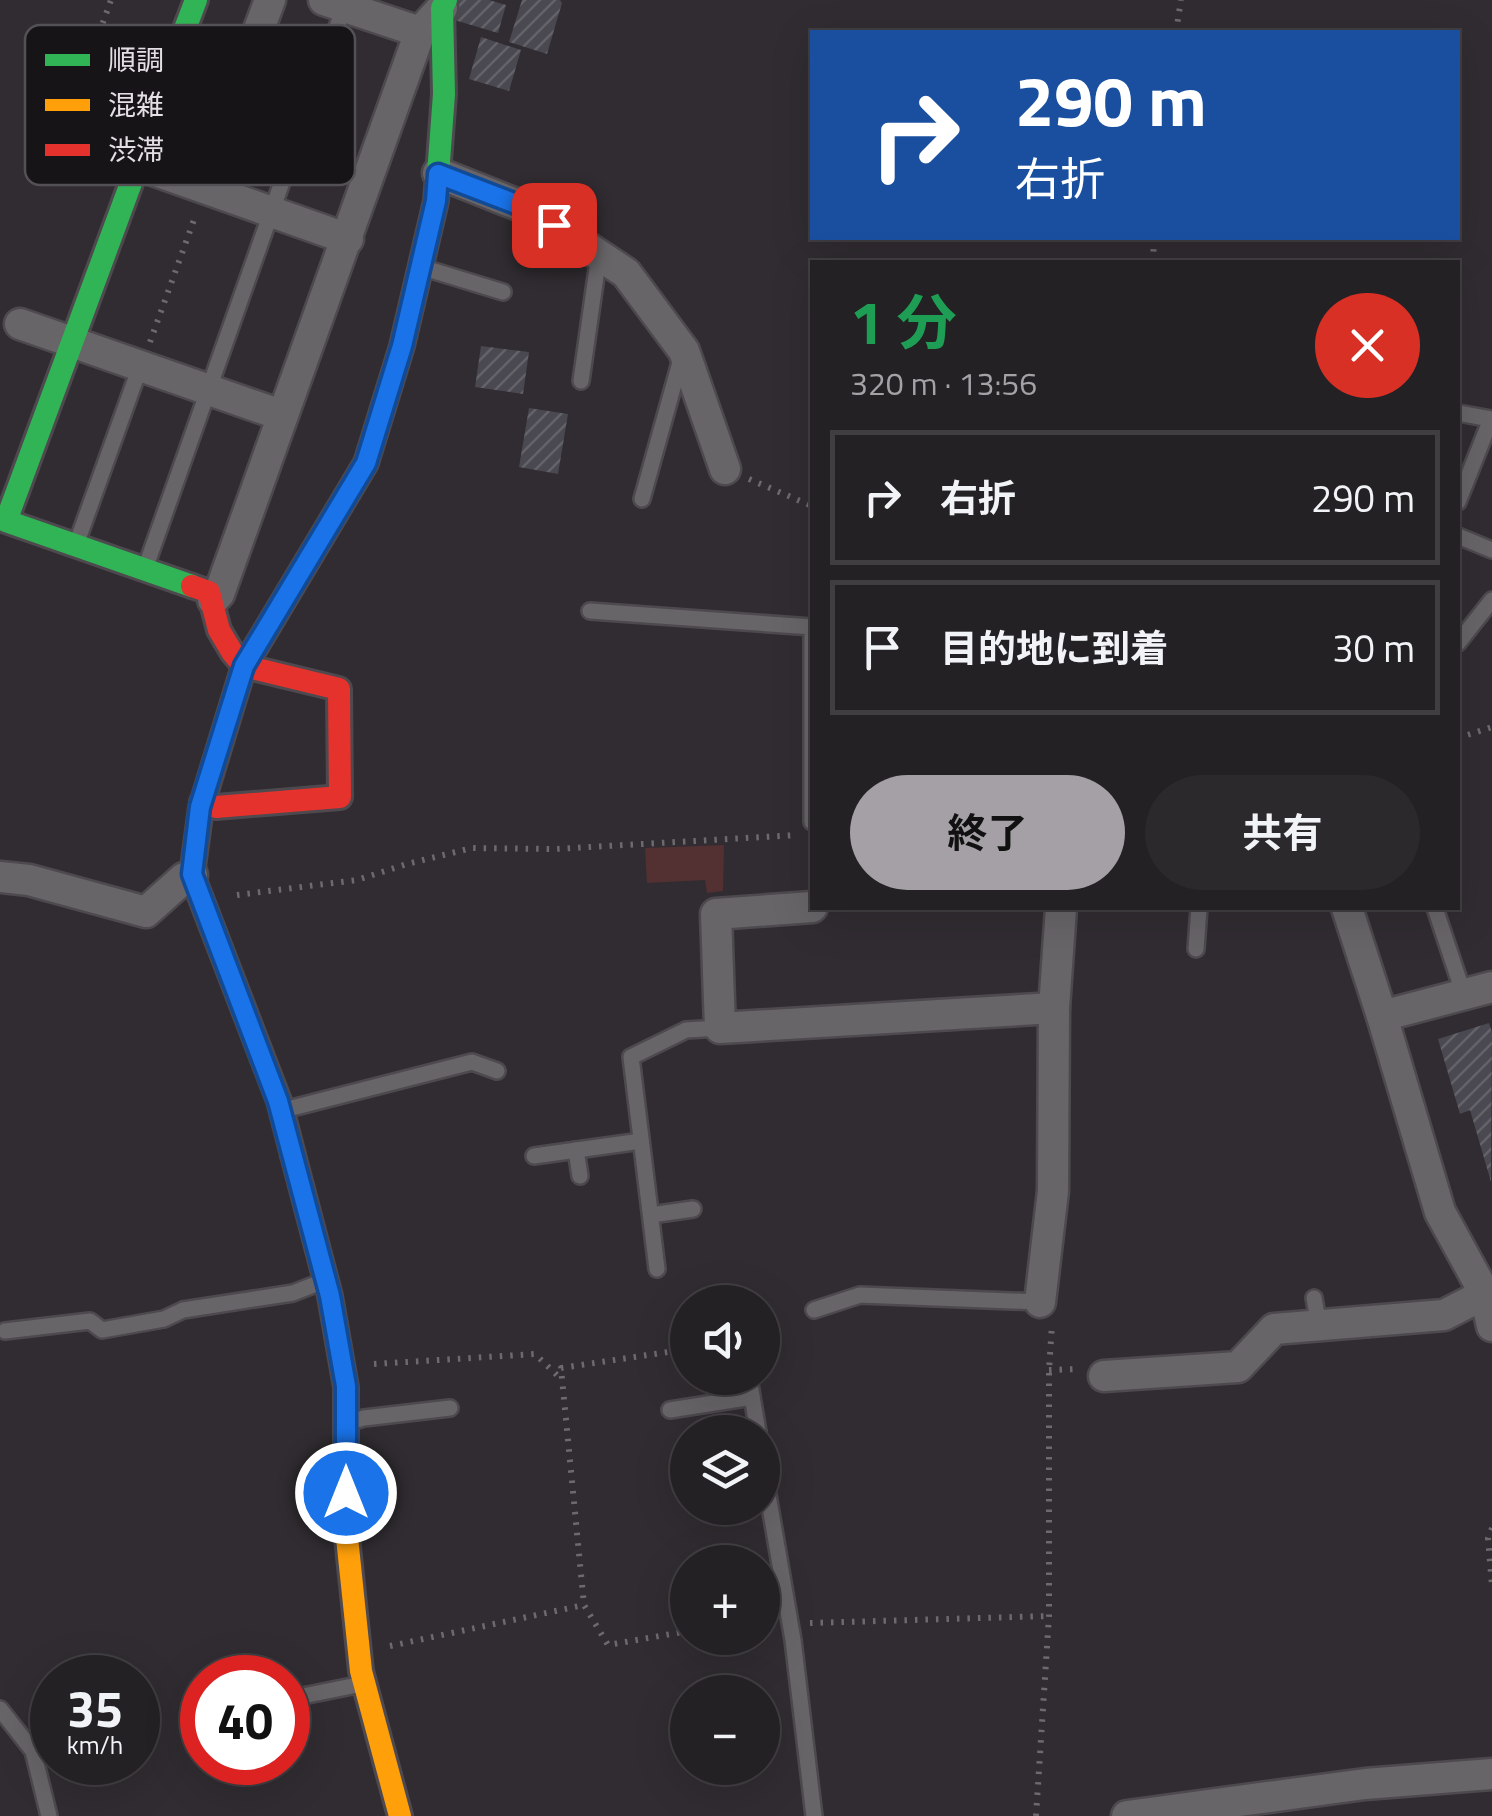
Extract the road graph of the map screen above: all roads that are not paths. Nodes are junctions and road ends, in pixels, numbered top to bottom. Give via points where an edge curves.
1 (196, 0) edge
2 (270, 0) edge
3 (334, 4) edge
4 (444, 4) edge
5 (186, 25) edge
6 (261, 25) edge
7 (420, 32) junction
8 (438, 174) junction
9 (130, 185) edge
10 (197, 185) edge
11 (279, 185) edge
12 (203, 187) joint
13 (271, 212) junction
14 (348, 238) junction
15 (599, 255) junction
16 (419, 267) junction
17 (503, 292) dead end
18 (10, 320) edge
19 (73, 344) junction
20 (684, 351) junction
21 (140, 367) junction
22 (582, 381) dead end
23 (206, 391) junction
24 (1460, 413) edge
25 (281, 415) junction
26 (726, 469) road end
27 (1460, 497) edge
28 (642, 499) dead end
29 (3, 520) edge
30 (1460, 537) edge
31 (75, 546) junction
32 (1492, 550) edge
33 (145, 570) junction
34 (214, 600) junction
35 (1492, 600) edge
36 (590, 611) dead end
37 (810, 627) edge
38 (1460, 640) edge
39 (244, 666) junction
40 (202, 802) junction
41 (0, 877) edge
42 (196, 887) junction
43 (810, 907) edge
44 (1061, 910) edge
45 (1198, 910) edge
46 (1348, 910) edge
47 (1436, 910) edge
48 (1196, 949) dead end
49 (1478, 991) edge
50 (1054, 1008) junction
51 (1382, 1016) junction
52 (720, 1028) junction
53 (497, 1071) dead end
54 (281, 1111) junction
55 (641, 1141) junction
56 (576, 1150) junction
57 (534, 1156) dead end
58 (580, 1176) dead end
59 (692, 1209) dead end
60 (651, 1215) junction
61 (657, 1269) dead end
62 (921, 1278) dead end
63 (326, 1280) junction
64 (1485, 1294) junction
65 (920, 1297) junction
66 (1040, 1302) joint
67 (814, 1310) dead end
68 (1492, 1326) edge
69 (5, 1331) dead end
70 (1104, 1376) dead end
71 (752, 1397) joint
72 (450, 1408) dead end
73 (670, 1410) dead end
74 (755, 1415) edge
75 (346, 1423) junction
76 (773, 1525) edge
77 (364, 1683) junction
78 (310, 1694) edge
79 (0, 1709) edge
80 (1492, 1774) edge
81 (1136, 1815) edge
82 (49, 1816) edge
83 (400, 1816) edge
84 (814, 1816) edge
85 (1127, 1816) edge

1 - 5 street
2 - 6 street
3 - 7 street
4 - 7 street
4 - 8 street
7 - 14 street
8 - 15 street via 532,210
8 - 16 street
9 - 19 street
10 - 12 street
11 - 13 lane
12 - 13 street
13 - 14 street
13 - 23 lane
14 - 25 street
15 - 20 street via 626,273
15 - 22 lane
16 - 17 lane
16 - 39 street via 366,463
18 - 19 street
19 - 21 street
19 - 29 street
20 - 26 street
20 - 28 lane
21 - 23 street
21 - 31 lane
23 - 25 street
23 - 33 lane
24 - 27 lane via 1491,419
25 - 34 street
29 - 31 street
30 - 32 lane
31 - 33 street
33 - 34 street via 209,592
34 - 39 street via 216,623
35 - 38 lane
36 - 37 lane
39 - 40 street
39 - 40 street via 338,690 340,797
40 - 42 street
41 - 42 street via 146,912 184,878
42 - 54 street
43 - 52 street via 716,914
44 - 50 street
45 - 48 lane
46 - 51 street
47 - 49 lane
49 - 51 street
50 - 52 street
50 - 66 street via 1053,1191
51 - 64 street via 1440,1212
52 - 55 lane via 686,1030 631,1057
53 - 54 lane via 472,1062
54 - 63 street
55 - 56 lane
55 - 60 lane
56 - 57 lane
56 - 58 lane
59 - 60 lane
60 - 61 lane
62 - 65 lane
63 - 69 lane via 293,1293 102,1330 90,1321
63 - 75 street via 346,1386
64 - 68 street
64 - 70 street via 1444,1315 1317,1312 1274,1329 1238,1367
65 - 66 lane
65 - 67 lane via 860,1295
71 - 73 lane
71 - 74 lane
72 - 75 lane
75 - 77 street via 346,1528
76 - 84 lane
77 - 78 lane
77 - 83 street
79 - 82 lane via 33,1751
80 - 81 street
81 - 85 street

